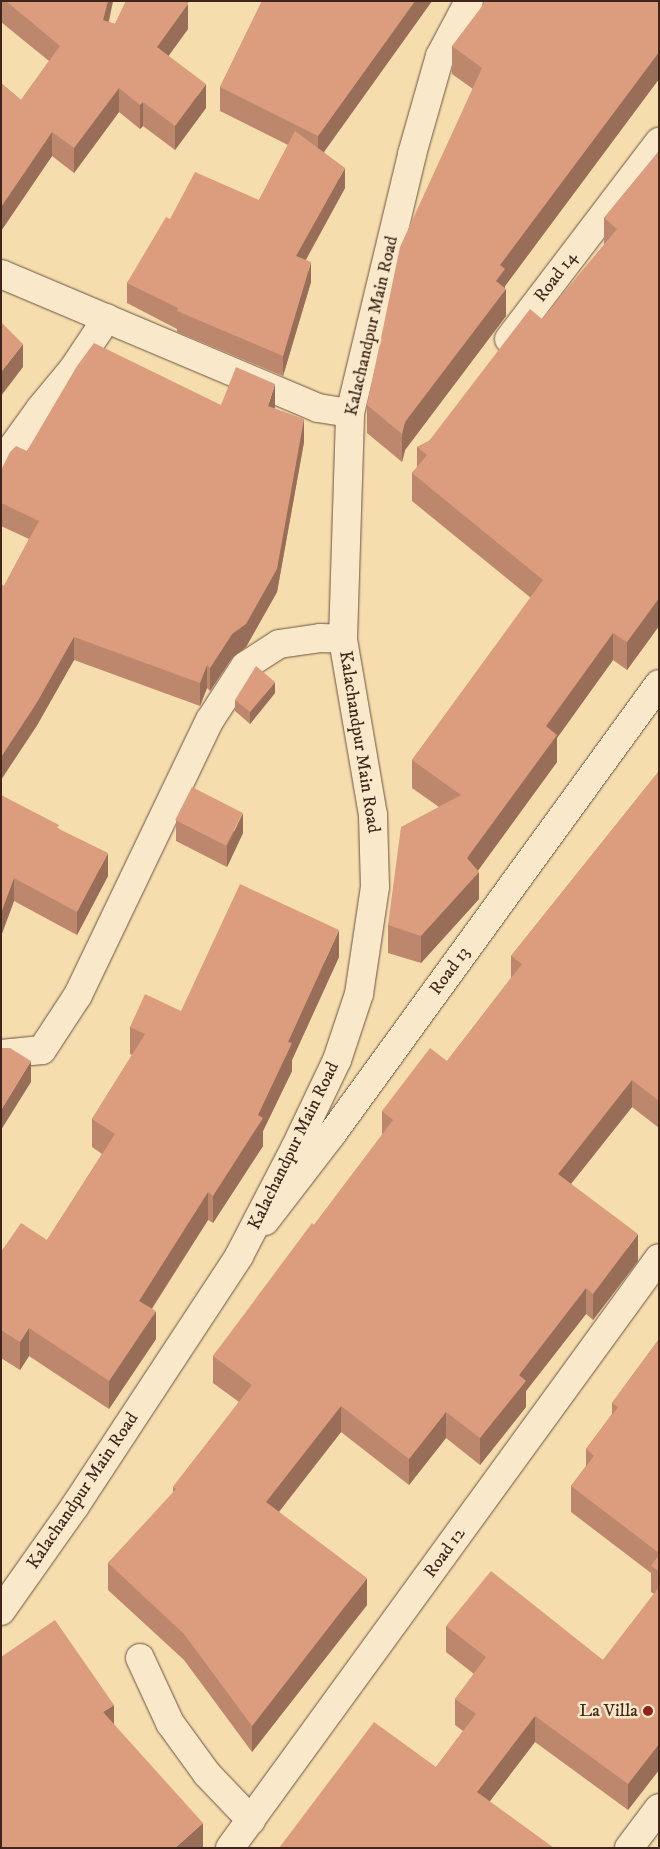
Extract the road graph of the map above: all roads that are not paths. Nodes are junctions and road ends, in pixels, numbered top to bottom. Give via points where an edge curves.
1 (469, 1) edge
2 (659, 142) edge
3 (1, 274) edge
4 (107, 318) junction
5 (496, 356) edge
6 (350, 413) junction
7 (1, 463) edge
8 (343, 639) junction
9 (659, 684) edge
10 (1, 1054) edge
11 (239, 1256) junction
12 (659, 1258) edge
13 (1, 1611) edge
14 (140, 1658) dead end
15 (659, 1808) edge
16 (251, 1820) junction
17 (230, 1848) edge
18 (629, 1848) edge

1 - 6 street, Kalachandpur Main Road via 440,56 412,154
2 - 5 street, Road 14
3 - 4 street
4 - 6 street via 318,408
4 - 7 street via 74,368
6 - 8 street, Kalachandpur Main Road
8 - 10 street via 320,638 278,644 245,666 210,720 78,994 42,1050
8 - 11 street, Kalachandpur Main Road via 373,815 375,887 359,994 336,1060
9 - 11 street, Road 13 via 332,1134
11 - 13 street, Kalachandpur Main Road via 75,1506
12 - 16 street, Road 12
14 - 16 street via 170,1723 207,1774
15 - 18 street
16 - 17 street, Road 12

